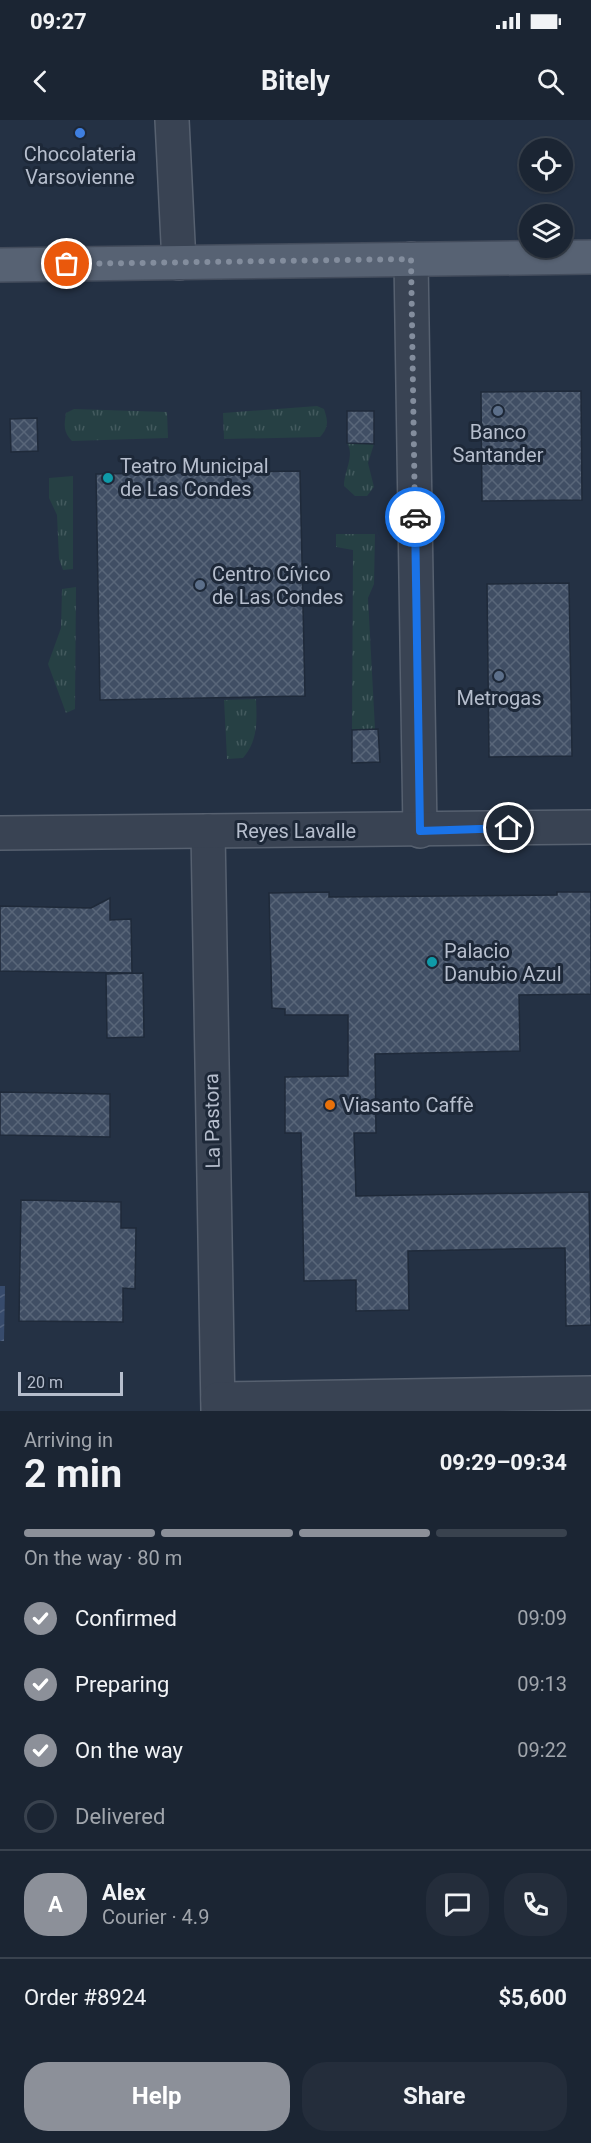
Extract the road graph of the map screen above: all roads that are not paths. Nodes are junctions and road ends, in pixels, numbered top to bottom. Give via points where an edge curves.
1 (172, 120) edge
2 (591, 257) edge
3 (411, 259) junction
4 (179, 263) junction
5 (0, 264) edge
6 (591, 827) edge
7 (208, 831) junction
8 (420, 831) junction
9 (0, 833) edge
10 (591, 1393) edge
11 (218, 1405) edge

1 - 4 street
2 - 3 main road
3 - 4 main road
3 - 8 street
4 - 5 main road
6 - 8 street, Reyes Lavalle
7 - 8 street, Reyes Lavalle
7 - 9 street, Reyes Lavalle
7 - 11 street, La Pastora
10 - 11 street

